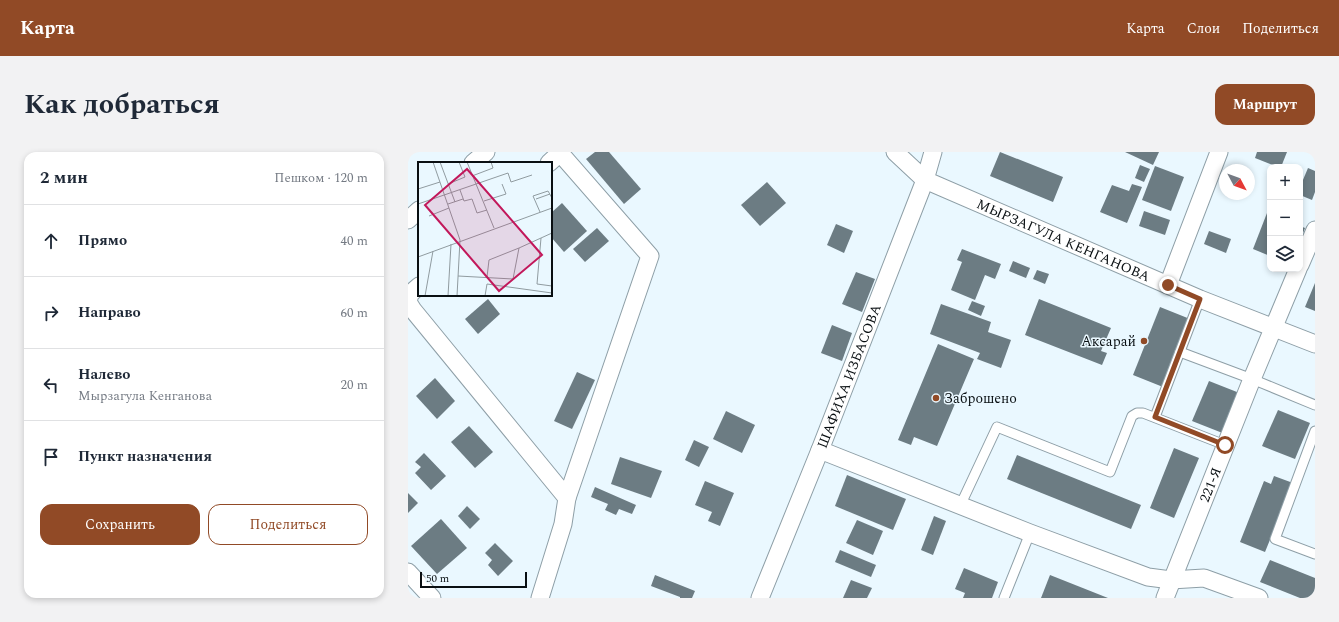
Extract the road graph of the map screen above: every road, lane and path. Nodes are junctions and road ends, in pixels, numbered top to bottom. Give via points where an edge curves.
1 (486, 152) edge
2 (895, 152) edge
3 (933, 152) edge
4 (1219, 152) edge
5 (557, 156) edge
6 (474, 162) edge
7 (924, 180) junction
8 (418, 211) edge
9 (408, 220) edge
10 (1315, 230) edge
11 (1303, 258) edge
12 (1297, 272) edge
13 (1168, 285) junction
14 (415, 290) edge
15 (1200, 299) junction
16 (1273, 327) junction
17 (1315, 344) edge
18 (1180, 352) junction
19 (1252, 378) junction
20 (1315, 405) edge
21 (1155, 417) junction
22 (1315, 431) edge
23 (1225, 445) junction
24 (820, 450) junction
25 (567, 498) junction
26 (960, 506) junction
27 (1030, 533) junction
28 (1315, 554) edge
29 (408, 572) edge
30 (1172, 580) junction
31 (1251, 596) edge
32 (432, 598) edge
33 (540, 598) edge
34 (760, 598) edge
35 (1004, 598) edge
36 (1165, 598) edge

1 - 6 street
2 - 7 street
3 - 7 street, ШАФИХА ИЗБАСОВА
4 - 13 street
5 - 25 street via 650,256
7 - 13 street, МЫРЗАГУЛА КЕНГАНОВА
7 - 24 street, ШАФИХА ИЗБАСОВА
8 - 9 street
10 - 11 street
12 - 16 street, 221-Я
13 - 15 street, МЫРЗАГУЛА КЕНГАНОВА
14 - 25 street via 408,302 413,310
15 - 16 street, МЫРЗАГУЛА КЕНГАНОВА
15 - 18 lane
16 - 17 street, МЫРЗАГУЛА КЕНГАНОВА
16 - 19 street, 221-Я
18 - 19 lane
18 - 21 lane
19 - 20 lane
19 - 23 street, 221-Я
21 - 23 lane
21 - 26 lane via 1143,413 1132,416 1110,472 997,427
22 - 28 lane via 1275,539
23 - 30 street, 221-Я
24 - 26 street
24 - 34 street, ШАФИХА ИЗБАСОВА
25 - 33 street via 564,524
26 - 27 street
27 - 30 street via 1148,577
27 - 35 lane
29 - 32 street
30 - 31 street via 1204,578
30 - 36 street, 221-Я

